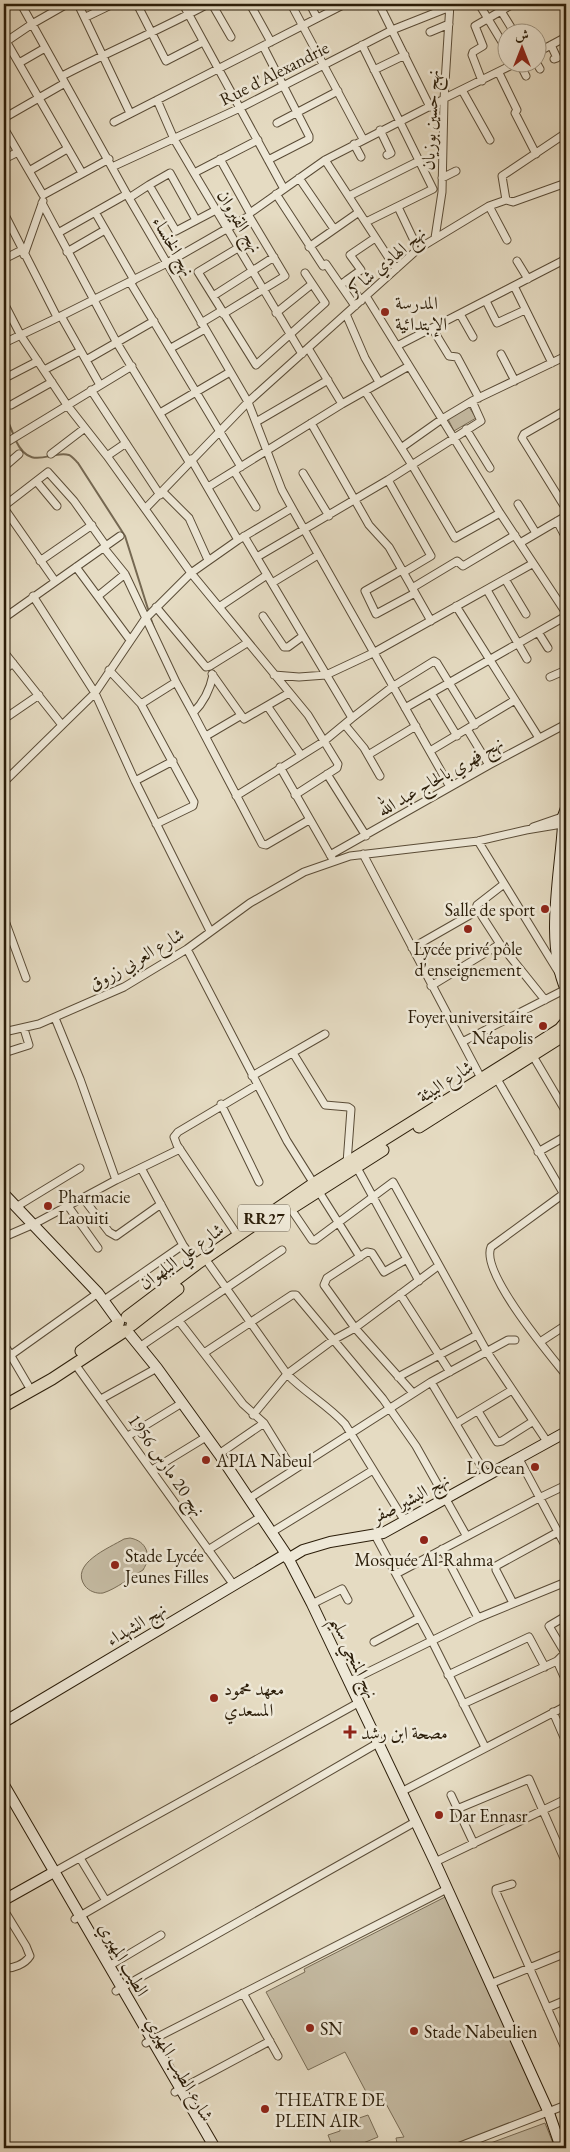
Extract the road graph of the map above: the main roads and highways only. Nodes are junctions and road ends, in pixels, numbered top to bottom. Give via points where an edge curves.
1 (566, 1022) edge
2 (566, 1034) edge
3 (413, 1126) junction
4 (315, 1188) junction
5 (203, 1264) junction
6 (125, 1324) junction
7 (4, 1397) edge
8 (4, 1406) edge

1 - 3 main road, شارع البيئة / RR27 via 550,1036 481,1078
2 - 3 main road, شارع البيئة / RR27
3 - 4 main road, شارع علي البلهوان / RR27
4 - 5 main road, شارع علي البلهوان / RR27 via 238,1236
4 - 5 main road, شارع علي البلهوان / RR27 via 291,1209
5 - 6 main road, شارع علي البلهوان / RR27
6 - 7 main road, شارع علي البلهوان / RR27
6 - 8 main road, شارع علي البلهوان / RR27 via 75,1364

